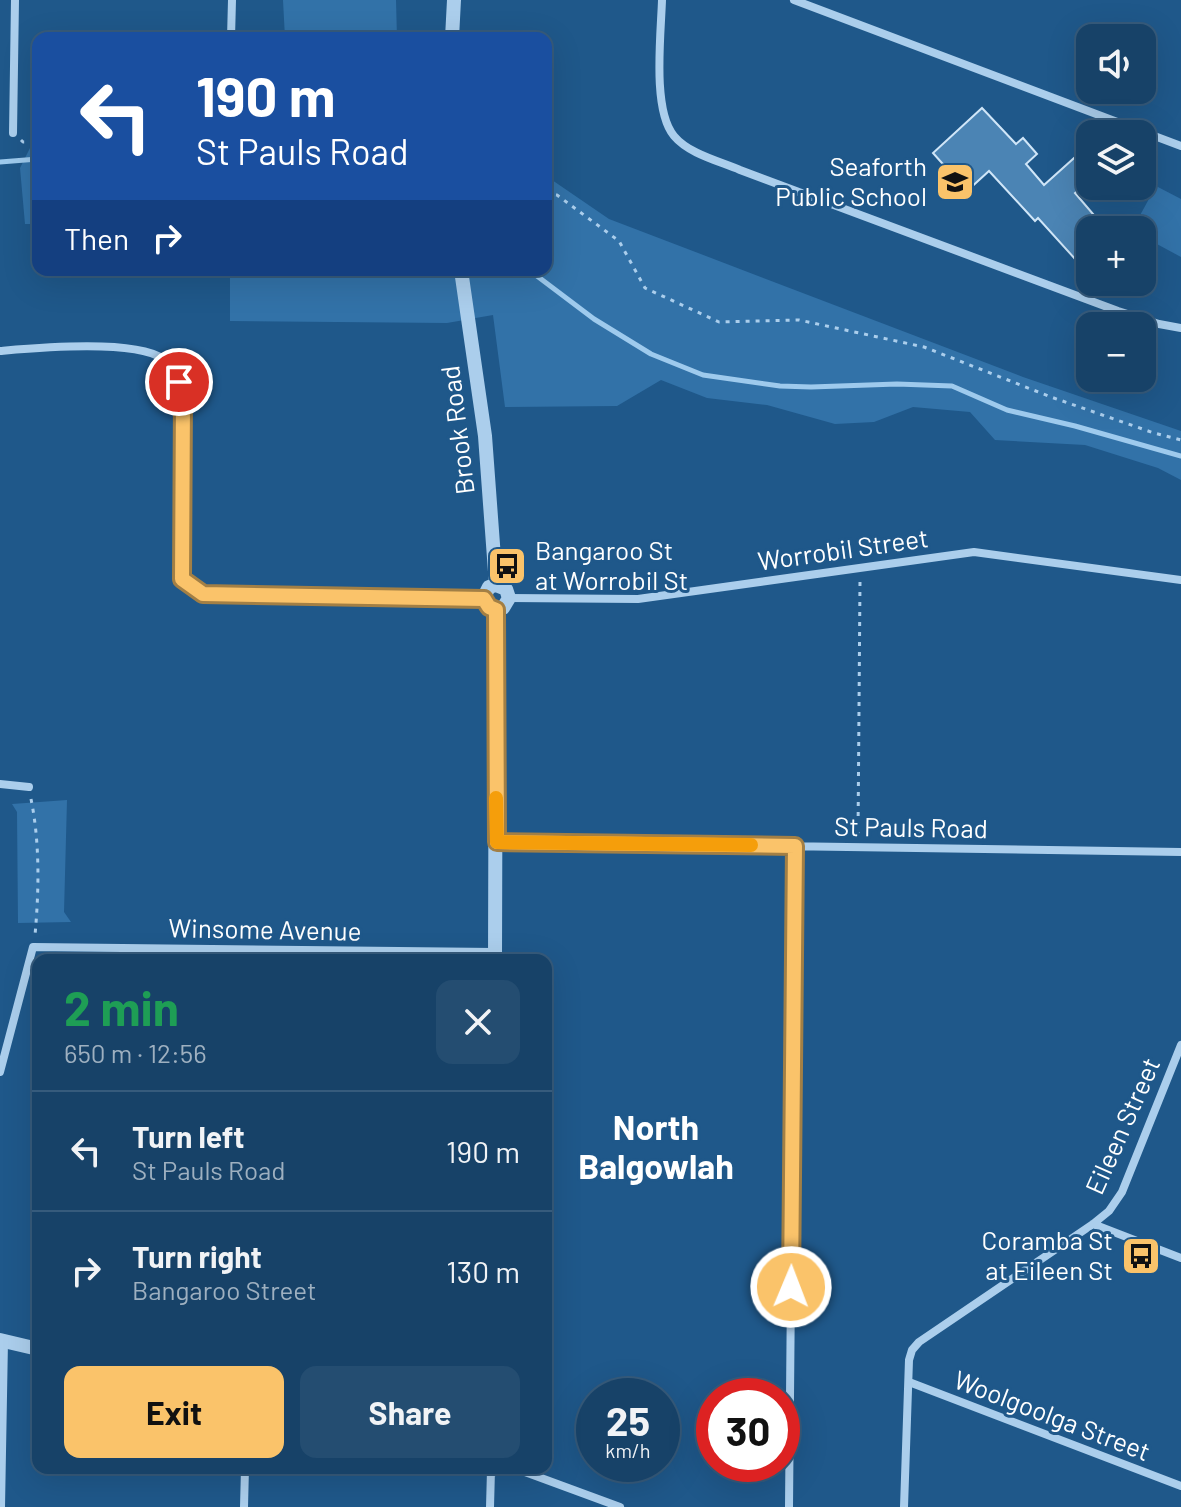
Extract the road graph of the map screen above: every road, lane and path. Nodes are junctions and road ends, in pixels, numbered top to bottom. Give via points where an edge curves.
1 (15, 0) edge
2 (232, 0) edge
3 (454, 0) edge
4 (662, 0) edge
5 (794, 0) edge
6 (231, 32) edge
7 (452, 32) edge
8 (13, 133) dead end
9 (1181, 146) edge
10 (552, 195) edge
11 (462, 276) edge
12 (1181, 328) edge
13 (0, 351) edge
14 (1181, 440) edge
15 (860, 568) junction
16 (1181, 580) edge
17 (496, 585) junction
18 (509, 598) junction
19 (484, 599) junction
20 (496, 610) junction
21 (0, 784) edge
22 (29, 787) joint
23 (497, 842) junction
24 (795, 846) junction
25 (858, 847) junction
26 (1181, 852) edge
27 (33, 947) junction
28 (392, 954) edge
29 (495, 954) edge
30 (1181, 1045) edge
31 (0, 1072) edge
32 (1093, 1224) junction
33 (1181, 1258) edge
34 (2, 1341) edge
35 (32, 1348) edge
36 (909, 1382) junction
37 (245, 1474) edge
38 (492, 1474) edge
39 (530, 1474) edge
40 (1181, 1486) edge
41 (1, 1507) edge
42 (244, 1507) edge
43 (490, 1507) edge
44 (620, 1507) edge
45 (789, 1507) edge
46 (904, 1507) edge

1 - 8 street
2 - 6 street
3 - 7 street
4 - 12 street via 661,100 668,126 683,144 1118,311
5 - 9 street
10 - 14 path via 619,241 645,288 719,322 799,320 924,347
11 - 17 street, Brook Road via 485,436
13 - 19 street via 131,348 151,352 172,368 183,398 182,579 203,594
15 - 16 street, Worrobil Street via 974,552
15 - 18 street, Worrobil Street via 638,599
15 - 25 path
17 - 18 street via 506,589
17 - 19 street via 486,590
18 - 20 street
19 - 20 street
20 - 23 street
21 - 22 street
22 - 27 path via 36,839
23 - 24 street, St Pauls Road
23 - 29 street
24 - 25 street, St Pauls Road
24 - 45 street
25 - 26 street, St Pauls Road
27 - 28 street, Winsome Avenue
27 - 31 street
30 - 32 street, Eileen Street via 1122,1192
32 - 33 street
32 - 36 street, Eileen Street via 919,1342 909,1360
34 - 35 street
34 - 41 street
36 - 40 street, Woolgoolga Street
36 - 46 street, Eileen Street
37 - 42 street
38 - 43 street
39 - 44 street

